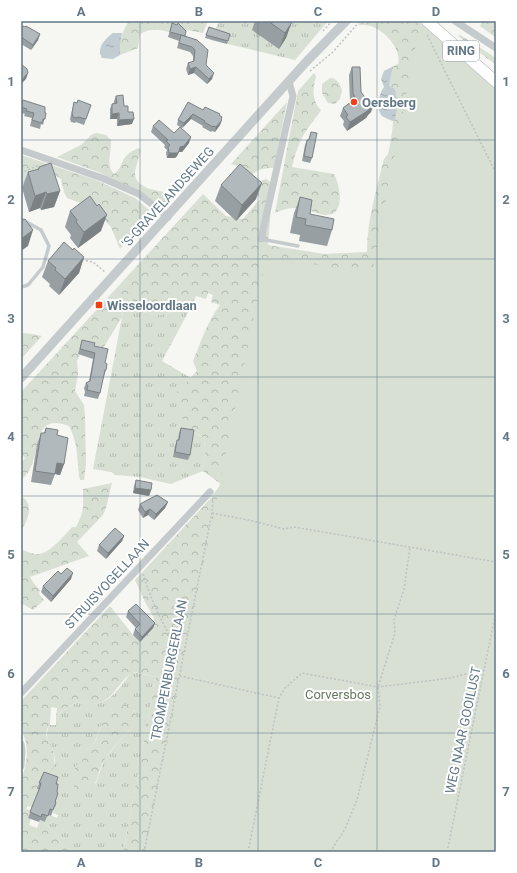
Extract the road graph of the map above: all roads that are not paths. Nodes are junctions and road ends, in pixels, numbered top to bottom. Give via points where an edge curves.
1 (341, 21) edge
2 (346, 21) edge
3 (455, 21) edge
4 (429, 23) edge
5 (334, 33) junction
6 (496, 48) edge
7 (289, 82) junction
8 (496, 82) edge
9 (21, 150) edge
10 (168, 216) junction
11 (21, 219) edge
12 (261, 239) joint
13 (298, 246) dead end
14 (21, 287) edge
15 (21, 378) edge
16 (210, 492) road end
17 (21, 693) edge
18 (21, 744) edge
19 (21, 766) edge

1 - 5 street, 'S-GRAVELANDSEWEG
2 - 5 street, 'S-GRAVELANDSEWEG
3 - 6 street
4 - 8 main road, RING
5 - 7 street, 'S-GRAVELANDSEWEG
7 - 10 street, 'S-GRAVELANDSEWEG
7 - 12 street via 293,96
9 - 10 street via 102,178 139,194
10 - 15 street, 'S-GRAVELANDSEWEG
11 - 14 lane via 41,230 49,246 44,266 28,285
12 - 13 lane
16 - 17 street, STRUISVOGELLAAN
18 - 19 street

